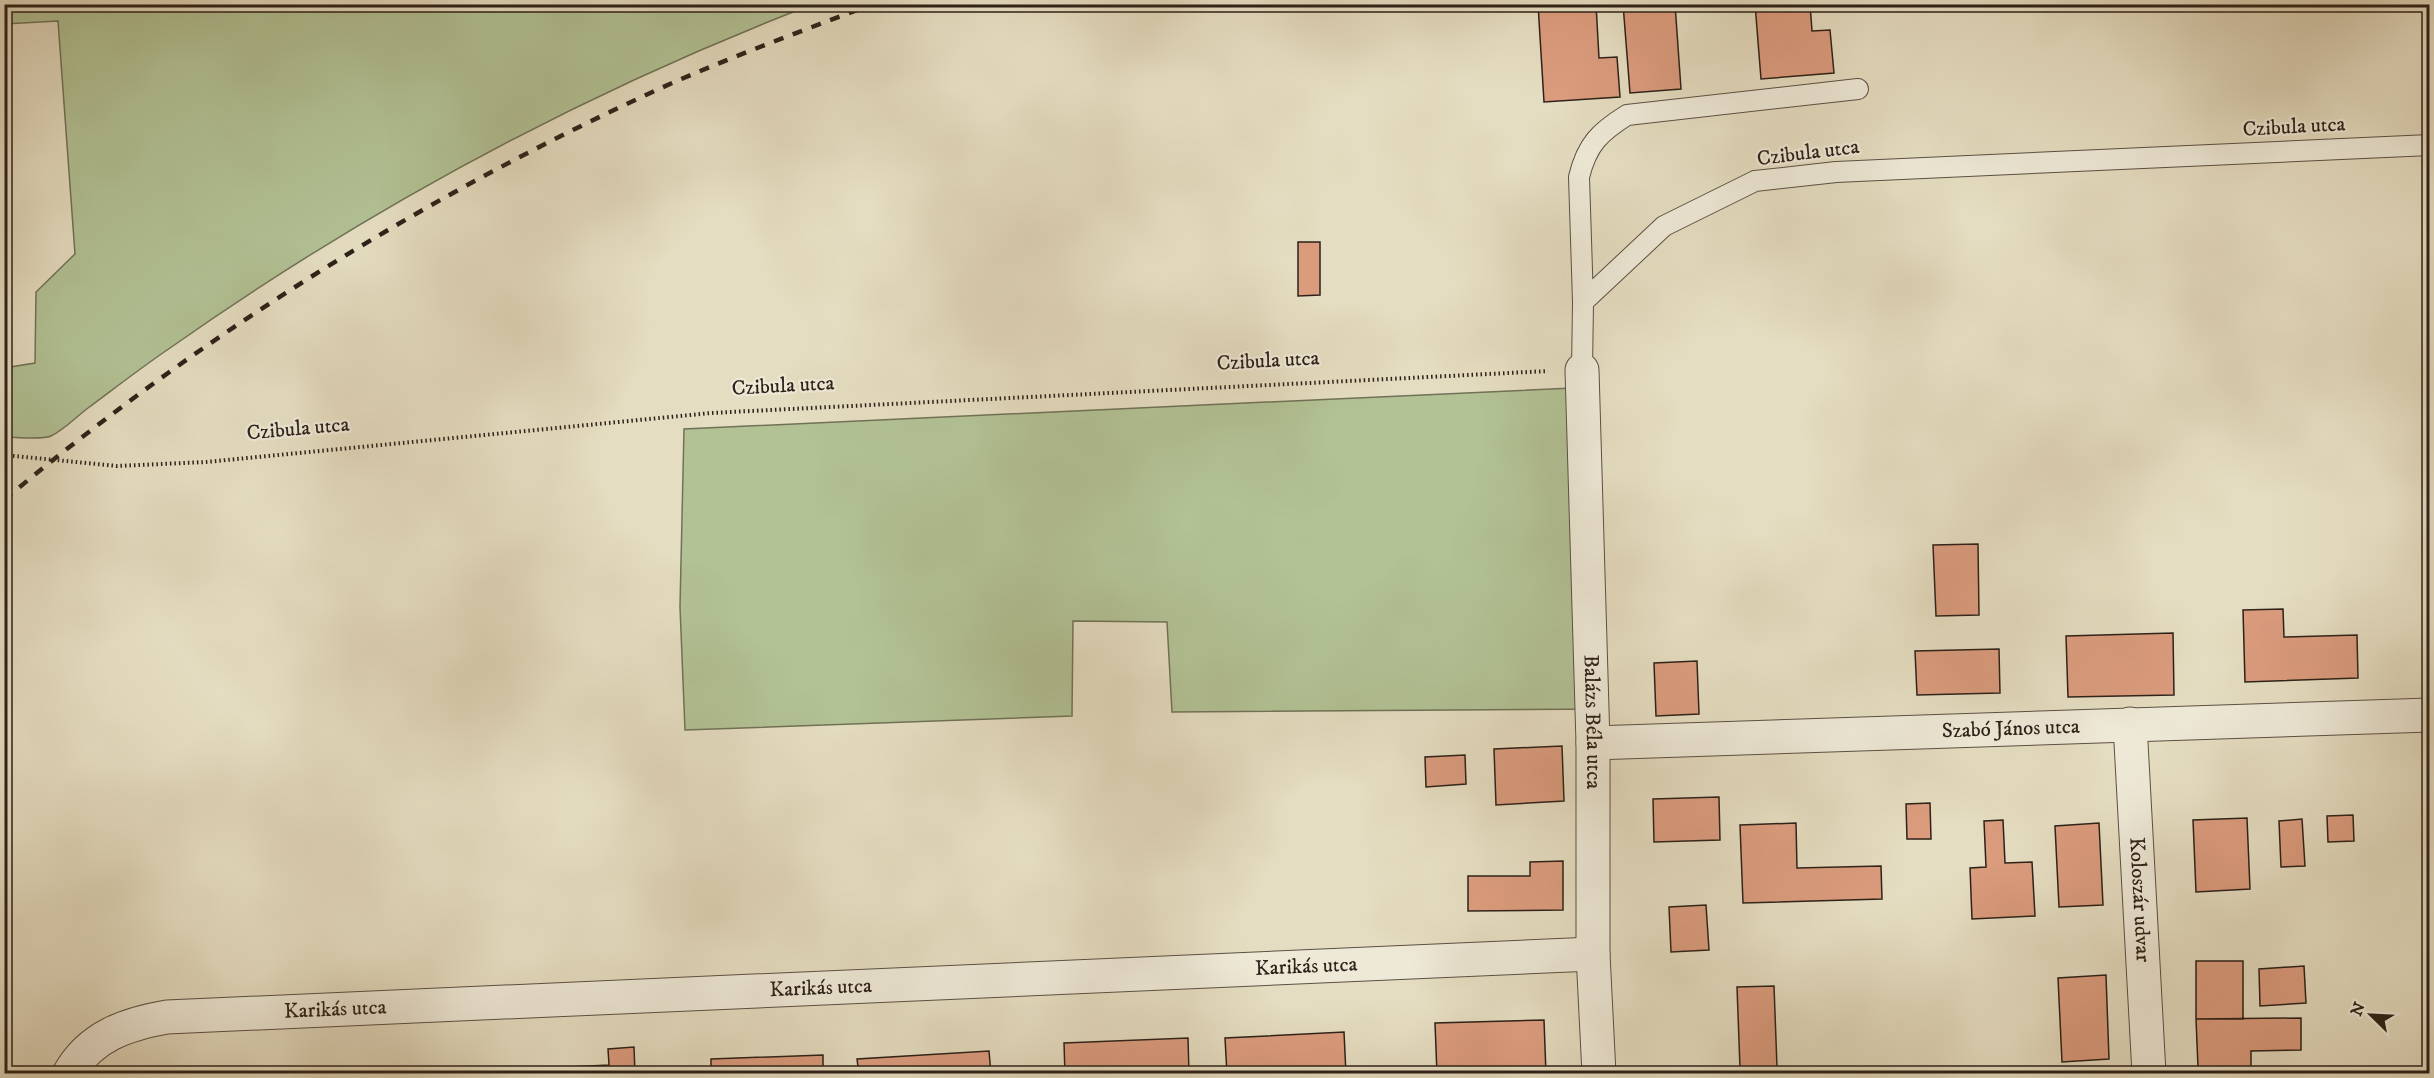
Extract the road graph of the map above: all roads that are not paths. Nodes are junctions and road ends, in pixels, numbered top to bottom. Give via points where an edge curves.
1 (1858, 89) dead end
2 (2430, 145) edge
3 (1583, 302) junction
4 (1582, 370) joint
5 (2430, 715) edge
6 (2130, 724) junction
7 (1593, 743) junction
8 (1593, 954) junction
9 (69, 1074) edge
10 (1599, 1074) edge
11 (2149, 1074) edge

1 - 3 lane via 1628,115 1609,126 1594,140 1579,177
2 - 3 lane, Czibula utca via 1836,172 1755,182 1664,226
3 - 4 lane
4 - 7 street, Balázs Béla utca
5 - 6 street, Szabó János utca
6 - 7 street, Szabó János utca
6 - 11 street, Koloszár udvar
7 - 8 street, Balázs Béla utca
8 - 9 street, Karikás utca via 167,1017 117,1029 96,1042 75,1062
8 - 10 street, Balázs Béla utca

